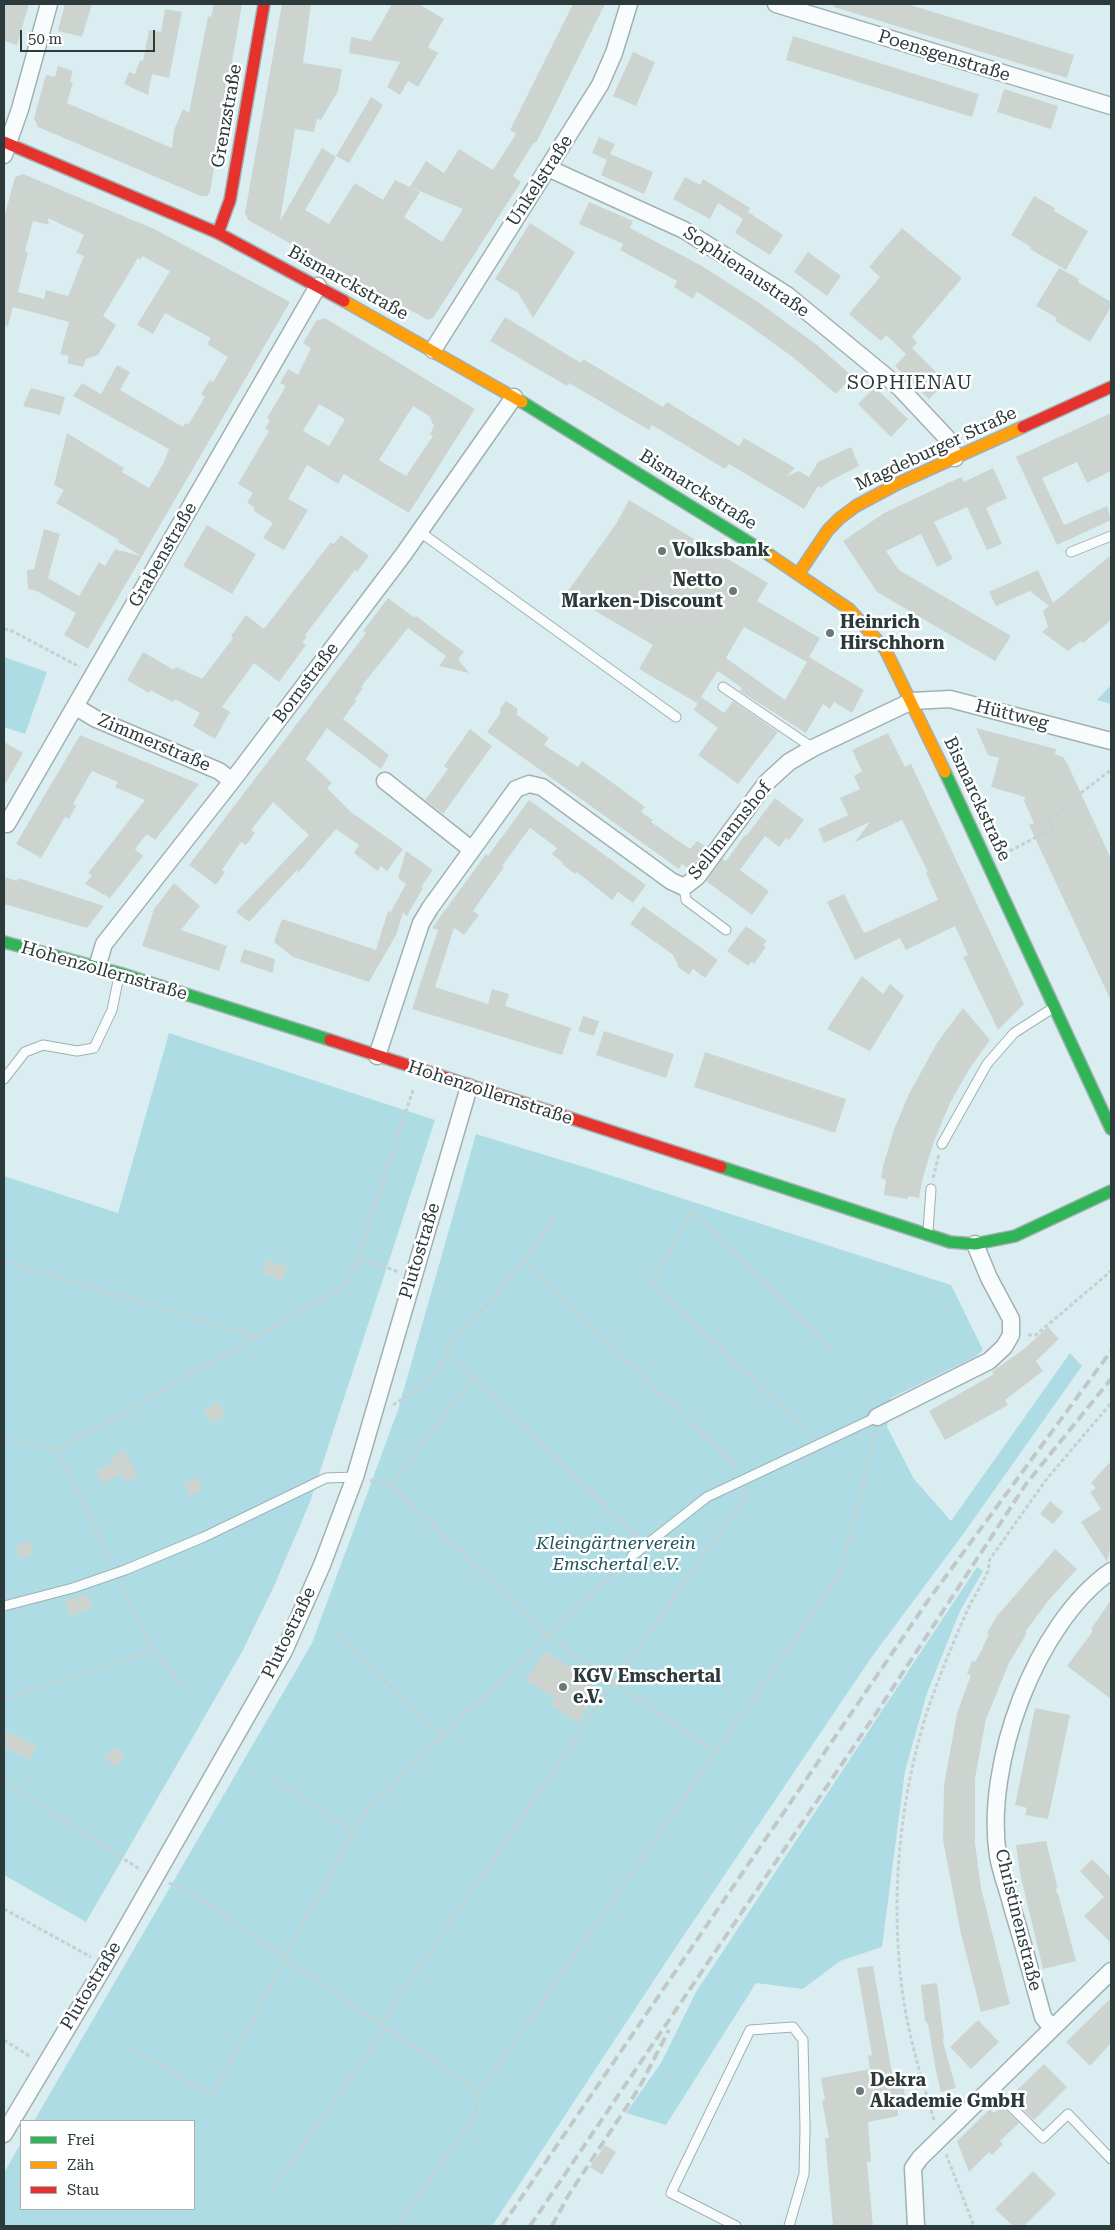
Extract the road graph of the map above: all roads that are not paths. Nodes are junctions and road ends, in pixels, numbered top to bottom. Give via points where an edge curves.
1 (49, 4) edge
2 (264, 4) edge
3 (628, 4) edge
4 (776, 4) edge
5 (1111, 106) edge
6 (5, 147) edge
7 (548, 168) junction
8 (218, 233) junction
9 (318, 286) junction
10 (433, 350) junction
11 (1111, 387) edge
12 (514, 397) junction
13 (955, 458) junction
14 (420, 532) junction
15 (1111, 536) edge
16 (1071, 552) dead end
17 (799, 572) junction
18 (723, 687) dead end
19 (912, 701) junction
20 (76, 707) junction
21 (676, 718) dead end
22 (1111, 740) edge
23 (813, 748) junction
24 (232, 781) junction
25 (385, 781) dead end
26 (7, 824) dead end
27 (472, 850) junction
28 (684, 886) junction
29 (726, 930) dead end
30 (4, 942) edge
31 (98, 967) junction
32 (119, 973) junction
33 (1055, 1007) junction
34 (377, 1056) junction
35 (4, 1079) edge
36 (469, 1086) junction
37 (1111, 1129) edge
38 (942, 1144) road end
39 (931, 1189) road end
40 (1111, 1191) edge
41 (928, 1236) junction
42 (975, 1244) junction
43 (877, 1417) joint
44 (354, 1477) junction
45 (632, 1556) road end
46 (1111, 1571) edge
47 (4, 1606) edge
48 (1111, 1971) edge
49 (1052, 2028) junction
50 (992, 2088) junction
51 (4, 2134) edge
52 (1111, 2159) edge
53 (736, 2226) edge
54 (789, 2226) edge
55 (916, 2226) edge

1 - 6 street via 20,109
2 - 8 main road, Grenzstraße via 230,200
3 - 7 street, Unkelstraße via 614,53 600,85
4 - 5 street, Poensgenstraße
6 - 8 main road, Bismarckstraße
7 - 10 street, Unkelstraße
7 - 13 street, Sophienaustraße via 684,230 787,295 900,388 946,437
8 - 9 main road, Bismarckstraße
9 - 10 main road, Bismarckstraße
9 - 20 street, Grabenstraße
10 - 12 main road, Bismarckstraße
11 - 13 main road, Magdeburger Straße
12 - 14 street, Bornstraße
12 - 17 main road, Bismarckstraße
13 - 17 main road, Magdeburger Straße via 899,482 850,510 833,525
14 - 21 lane
14 - 24 street, Bornstraße
15 - 16 lane
17 - 19 main road, Bismarckstraße via 849,609 885,649
18 - 23 lane
19 - 22 street, Hüttweg via 950,699
19 - 23 street, Sellmannshof
19 - 33 main road, Bismarckstraße
20 - 24 street, Zimmerstraße via 96,719 219,770
20 - 26 street, Grabenstraße
23 - 28 street, Sellmannshof via 789,762 766,783 697,877
24 - 31 street, Bornstraße via 104,944
25 - 27 street
27 - 28 street, Sellmannshof via 516,789 529,784 542,787 671,881
27 - 34 street, Sellmannshof via 421,923
28 - 29 lane via 686,900
30 - 31 main road, Hohenzollernstraße
31 - 32 main road, Hohenzollernstraße
32 - 34 main road, Hohenzollernstraße
32 - 35 lane via 112,1010 94,1048 77,1051 43,1045 25,1052
33 - 37 main road, Bismarckstraße
33 - 38 lane via 1014,1033 987,1064
34 - 36 main road, Hohenzollernstraße
36 - 41 main road, Hohenzollernstraße
36 - 44 street, Plutostraße
39 - 41 lane
40 - 42 main road, Hohenzollernstraße via 1015,1236
41 - 42 main road, Hohenzollernstraße
42 - 43 street via 1011,1320 1011,1335 989,1361
43 - 45 lane via 707,1497
44 - 47 lane via 326,1478 204,1537 116,1573
44 - 51 street, Plutostraße via 322,1565 284,1651 105,1965
46 - 49 street, Christinenstraße via 1066,1616 1037,1662 1015,1712 1002,1767 997,1811 998,1856 1043,2017
48 - 49 street
49 - 50 street
50 - 52 lane via 1043,2138 1068,2114
50 - 55 street via 913,2168
53 - 54 lane via 671,2193 750,2030 793,2027 803,2040 805,2128 804,2174

